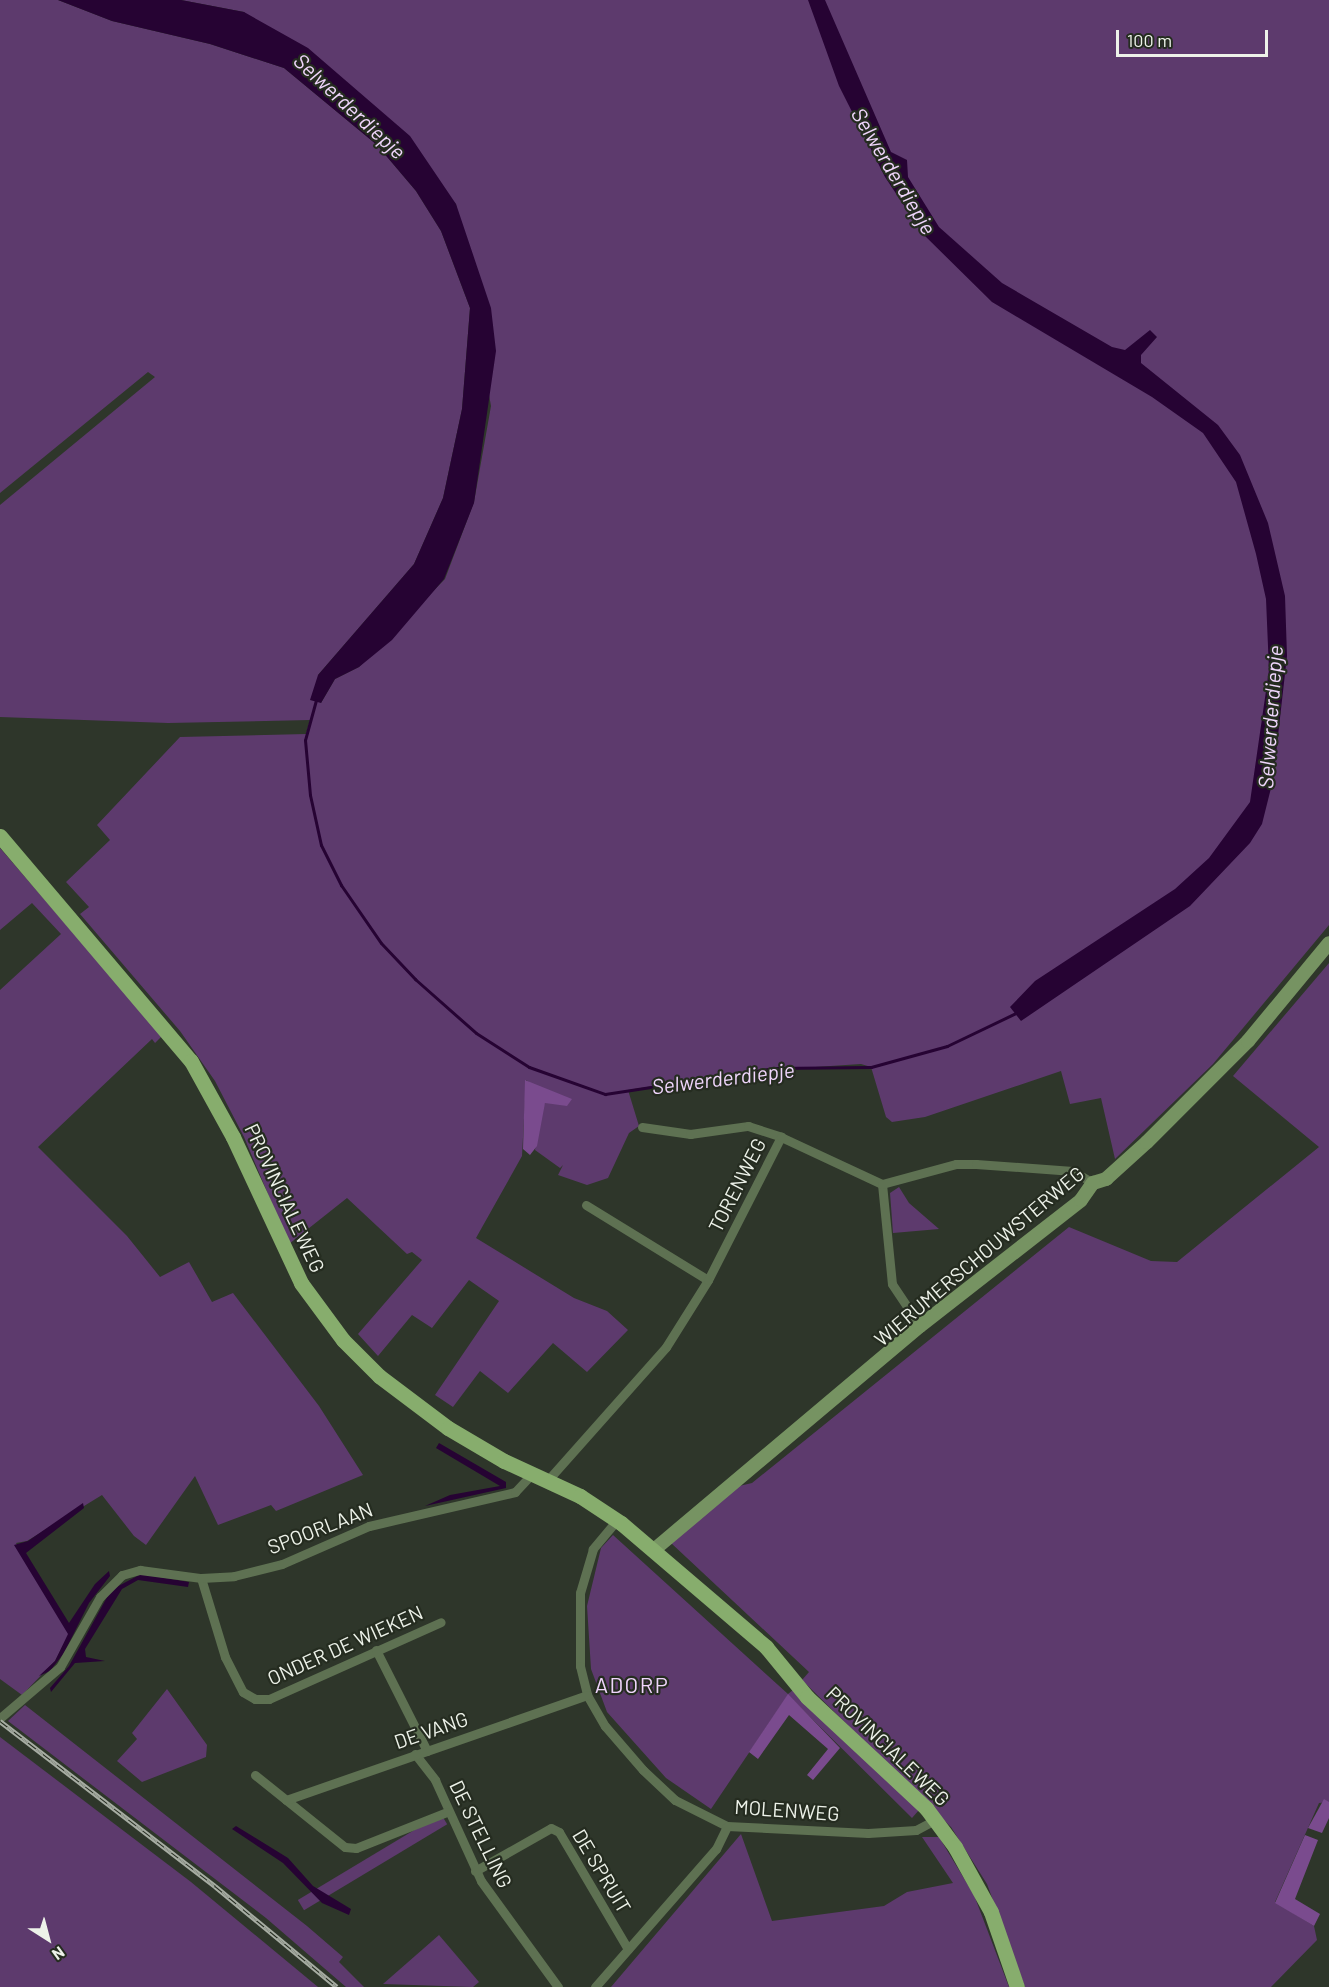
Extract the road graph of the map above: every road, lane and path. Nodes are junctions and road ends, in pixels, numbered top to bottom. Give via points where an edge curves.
1 (0, 836) edge
2 (1329, 943) edge
3 (642, 1127) dead end
4 (782, 1137) junction
5 (1093, 1183) junction
6 (882, 1185) junction
7 (586, 1205) dead end
8 (708, 1280) junction
9 (920, 1326) junction
10 (531, 1474) junction
11 (547, 1481) junction
12 (617, 1520) junction
13 (655, 1550) junction
14 (201, 1578) junction
15 (441, 1622) dead end
16 (376, 1650) junction
17 (587, 1695) junction
18 (0, 1718) edge
19 (427, 1751) junction
20 (415, 1754) junction
21 (255, 1775) dead end
22 (286, 1800) junction
23 (447, 1812) junction
24 (935, 1820) junction
25 (727, 1826) junction
26 (475, 1871) junction
27 (628, 1949) junction
28 (558, 1987) edge
29 (594, 1987) edge
30 (1017, 1987) edge

1 - 10 main road, PROVINCIALEWEG via 182,1047 233,1137 301,1283 343,1340 432,1418
2 - 5 street, WIERUMERSCHOUWSTERWEG via 1215,1075 1114,1172
3 - 4 street via 690,1134 748,1126
4 - 6 street, TORENWEG
4 - 8 street, TORENWEG
5 - 6 street via 1073,1171 956,1164
5 - 9 street, WIERUMERSCHOUWSTERWEG via 1081,1200
6 - 9 street via 892,1284
7 - 8 street
8 - 11 street, TORENWEG via 661,1354
9 - 13 street, WIERUMERSCHOUWSTERWEG
10 - 11 main road, PROVINCIALEWEG
10 - 14 street, SPOORLAAN via 515,1492 369,1526 282,1564
11 - 12 main road, PROVINCIALEWEG
12 - 13 main road, PROVINCIALEWEG
12 - 17 street, MOLENWEG via 593,1549 580,1593 580,1666
13 - 24 main road, PROVINCIALEWEG via 734,1622 773,1669
14 - 16 street, ONDER DE WIEKEN via 225,1657 243,1692 255,1699 269,1699
14 - 18 street, SPOORLAAN via 140,1570 115,1579 60,1667
15 - 16 street, ONDER DE WIEKEN
16 - 19 street
17 - 19 street, DE VANG
17 - 25 street, MOLENWEG via 605,1726 675,1800
19 - 20 street, DE VANG
20 - 22 street, DE VANG
20 - 23 street, DE STELLING via 435,1780
21 - 22 street
22 - 23 street via 345,1847 356,1848
23 - 26 street, DE STELLING
24 - 25 street, MOLENWEG via 915,1830 868,1833
24 - 30 main road, PROVINCIALEWEG via 973,1875
25 - 27 street via 716,1849
26 - 27 street, DE SPRUIT via 551,1828 559,1832
26 - 28 street, DE STELLING via 514,1931
27 - 29 street

